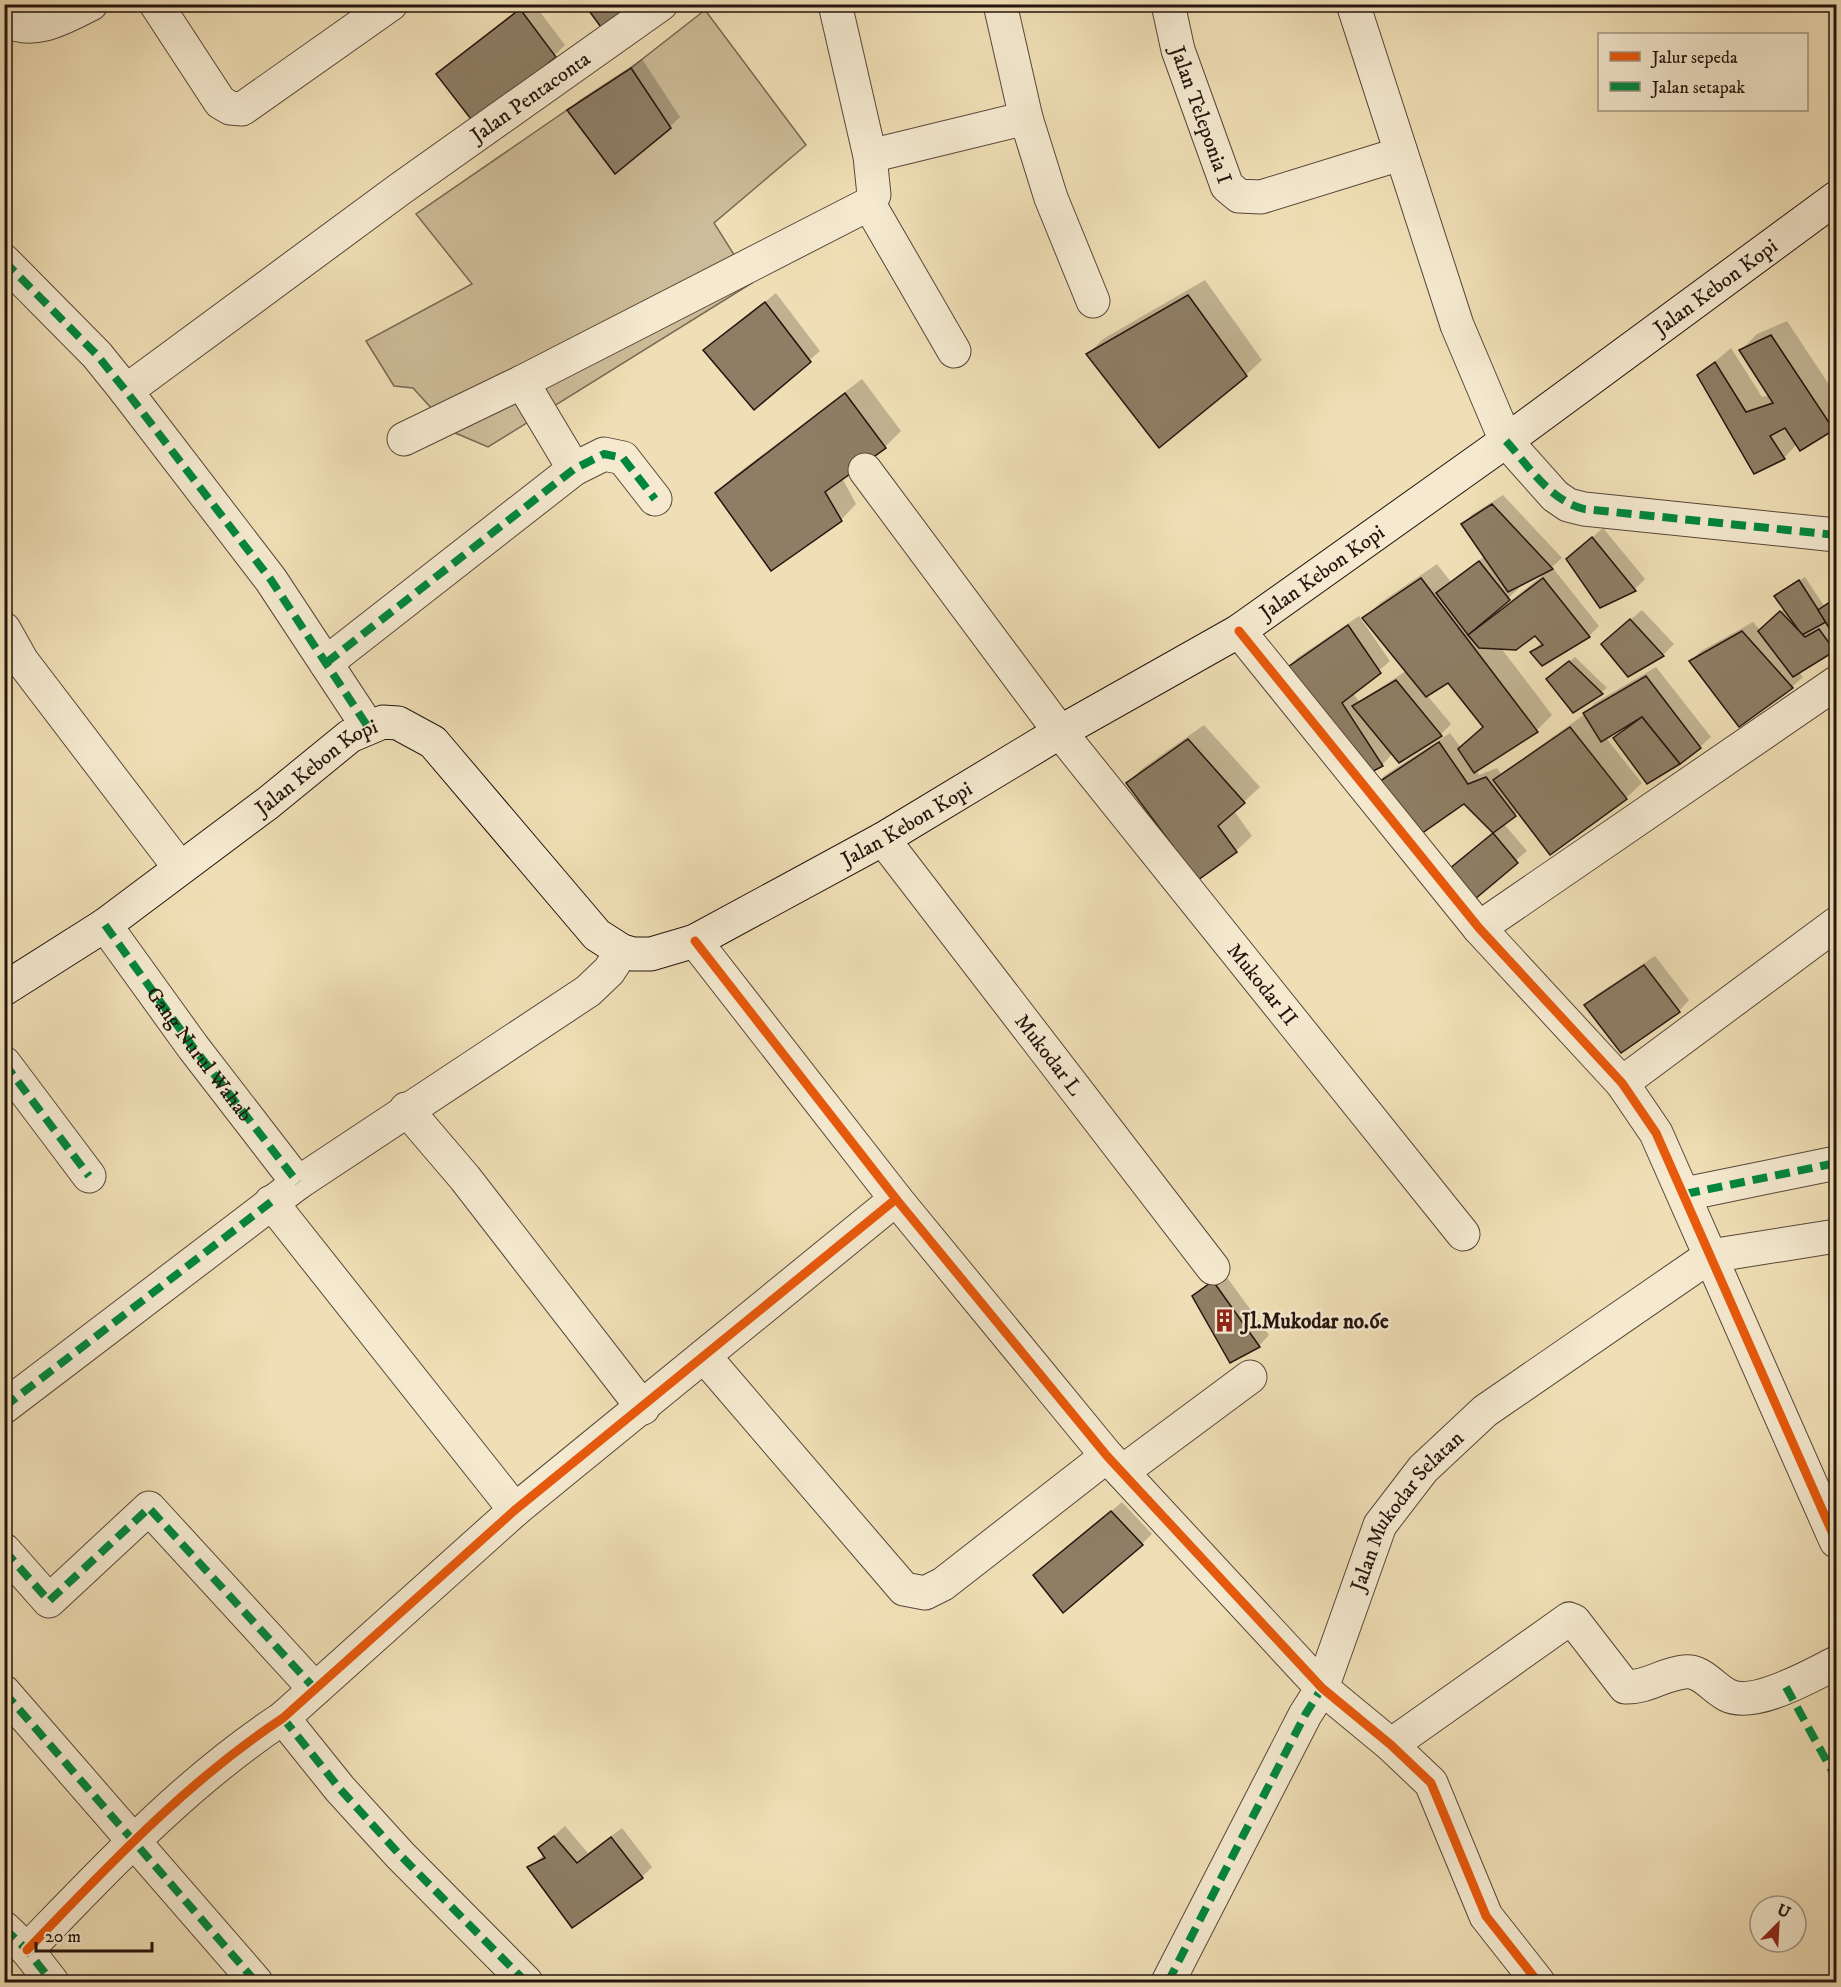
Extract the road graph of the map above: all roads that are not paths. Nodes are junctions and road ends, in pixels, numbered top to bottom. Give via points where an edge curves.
1 (156, 4) edge
2 (391, 4) edge
3 (661, 4) edge
4 (835, 4) edge
5 (1000, 4) edge
6 (1168, 4) edge
7 (1353, 4) edge
8 (80, 10) edge
9 (4, 19) edge
10 (1026, 118) junction
11 (1400, 154) junction
12 (870, 156) junction
13 (1836, 198) edge
14 (869, 204) junction
15 (4, 261) edge
16 (1094, 301) dead end
17 (954, 351) dead end
18 (522, 382) junction
19 (126, 391) junction
20 (404, 439) dead end
21 (1506, 441) junction
22 (574, 469) junction
23 (865, 470) dead end
24 (655, 499) dead end
25 (1836, 535) edge
26 (4, 629) edge
27 (1239, 631) junction
28 (326, 663) junction
29 (1836, 683) edge
30 (368, 727) junction
31 (1060, 732) junction
32 (883, 839) junction
33 (180, 868) junction
34 (1836, 924) edge
35 (105, 925) junction
36 (1479, 928) junction
37 (695, 941) junction
38 (622, 951) junction
39 (7, 984) edge
40 (4, 1063) edge
41 (1622, 1083) junction
42 (406, 1109) junction
43 (1836, 1163) edge
44 (89, 1176) dead end
45 (298, 1183) junction
46 (1686, 1194) junction
47 (896, 1198) junction
48 (271, 1202) junction
49 (1463, 1234) dead end
50 (1836, 1236) edge
51 (1710, 1256) junction
52 (1213, 1268) dead end
53 (704, 1356) junction
54 (1250, 1377) dead end
55 (4, 1407) edge
56 (642, 1408) junction
57 (1115, 1464) junction
58 (515, 1510) junction
59 (1836, 1541) edge
60 (4, 1550) edge
61 (1836, 1663) edge
62 (1322, 1688) junction
63 (315, 1689) junction
64 (4, 1692) edge
65 (283, 1718) junction
66 (1391, 1745) junction
67 (133, 1840) junction
68 (16, 1939) edge
69 (536, 1980) edge
70 (52, 1983) edge
71 (256, 1983) edge
72 (1168, 1983) edge
73 (1538, 1983) edge

1 - 2 street via 220,102 242,109
3 - 19 street, Jalan Pentaconta via 400,189
4 - 12 street
5 - 10 street
6 - 11 street, Jalan Teleponia I via 1178,50 1227,186 1239,196 1261,197
7 - 11 street
8 - 9 street via 42,26 25,26
10 - 12 street
10 - 16 street via 1051,198
11 - 21 street via 1457,325
12 - 14 street via 874,195
13 - 21 street, Jalan Kebon Kopi
14 - 17 street
14 - 18 street
15 - 19 street via 97,355
18 - 20 street
18 - 22 street
19 - 28 street via 271,580
21 - 25 street via 1555,496 1584,509
21 - 27 street, Jalan Kebon Kopi
22 - 24 street via 604,454 622,458
22 - 28 street
23 - 31 street, Mukodar II
26 - 33 street via 22,661
27 - 31 street, Jalan Kebon Kopi
27 - 36 street
28 - 30 street
29 - 36 street
30 - 33 street, Jalan Kebon Kopi via 350,736
30 - 38 street, Jalan Kebon Kopi via 398,723 433,742 597,935
31 - 32 street, Jalan Kebon Kopi
31 - 49 street, Mukodar II
32 - 37 street, Jalan Kebon Kopi
32 - 52 street, Mukodar L
33 - 35 street, Jalan Kebon Kopi
34 - 41 street
35 - 39 street, Jalan Kebon Kopi
35 - 45 street, Gang Nurul Wahab
36 - 41 street
37 - 38 street, Jalan Kebon Kopi via 651,954
37 - 47 street
38 - 42 street via 609,971 588,991
40 - 44 street
41 - 46 street via 1656,1132
42 - 45 street
42 - 56 street via 465,1178
43 - 46 street
45 - 48 street
46 - 51 street
47 - 53 street
47 - 57 street
48 - 55 street
48 - 58 street
50 - 51 street, Jalan Mukodar Selatan
51 - 59 street
51 - 62 street, Jalan Mukodar Selatan via 1485,1411 1423,1469 1380,1525
53 - 56 street
53 - 57 street via 904,1589 925,1593 943,1584
54 - 57 street
56 - 58 street
57 - 62 street
58 - 63 street
60 - 63 street via 49,1601 149,1508
61 - 66 street via 1786,1687 1748,1699 1729,1697 1698,1673 1683,1672 1637,1688 1625,1687 1569,1619
62 - 66 street
62 - 72 street, Jalan Mukodar Selatan
63 - 65 street
64 - 67 street
65 - 67 street via 210,1773
65 - 69 street via 400,1855
66 - 73 street via 1431,1783 1486,1916
67 - 68 street
67 - 71 street
68 - 70 street

